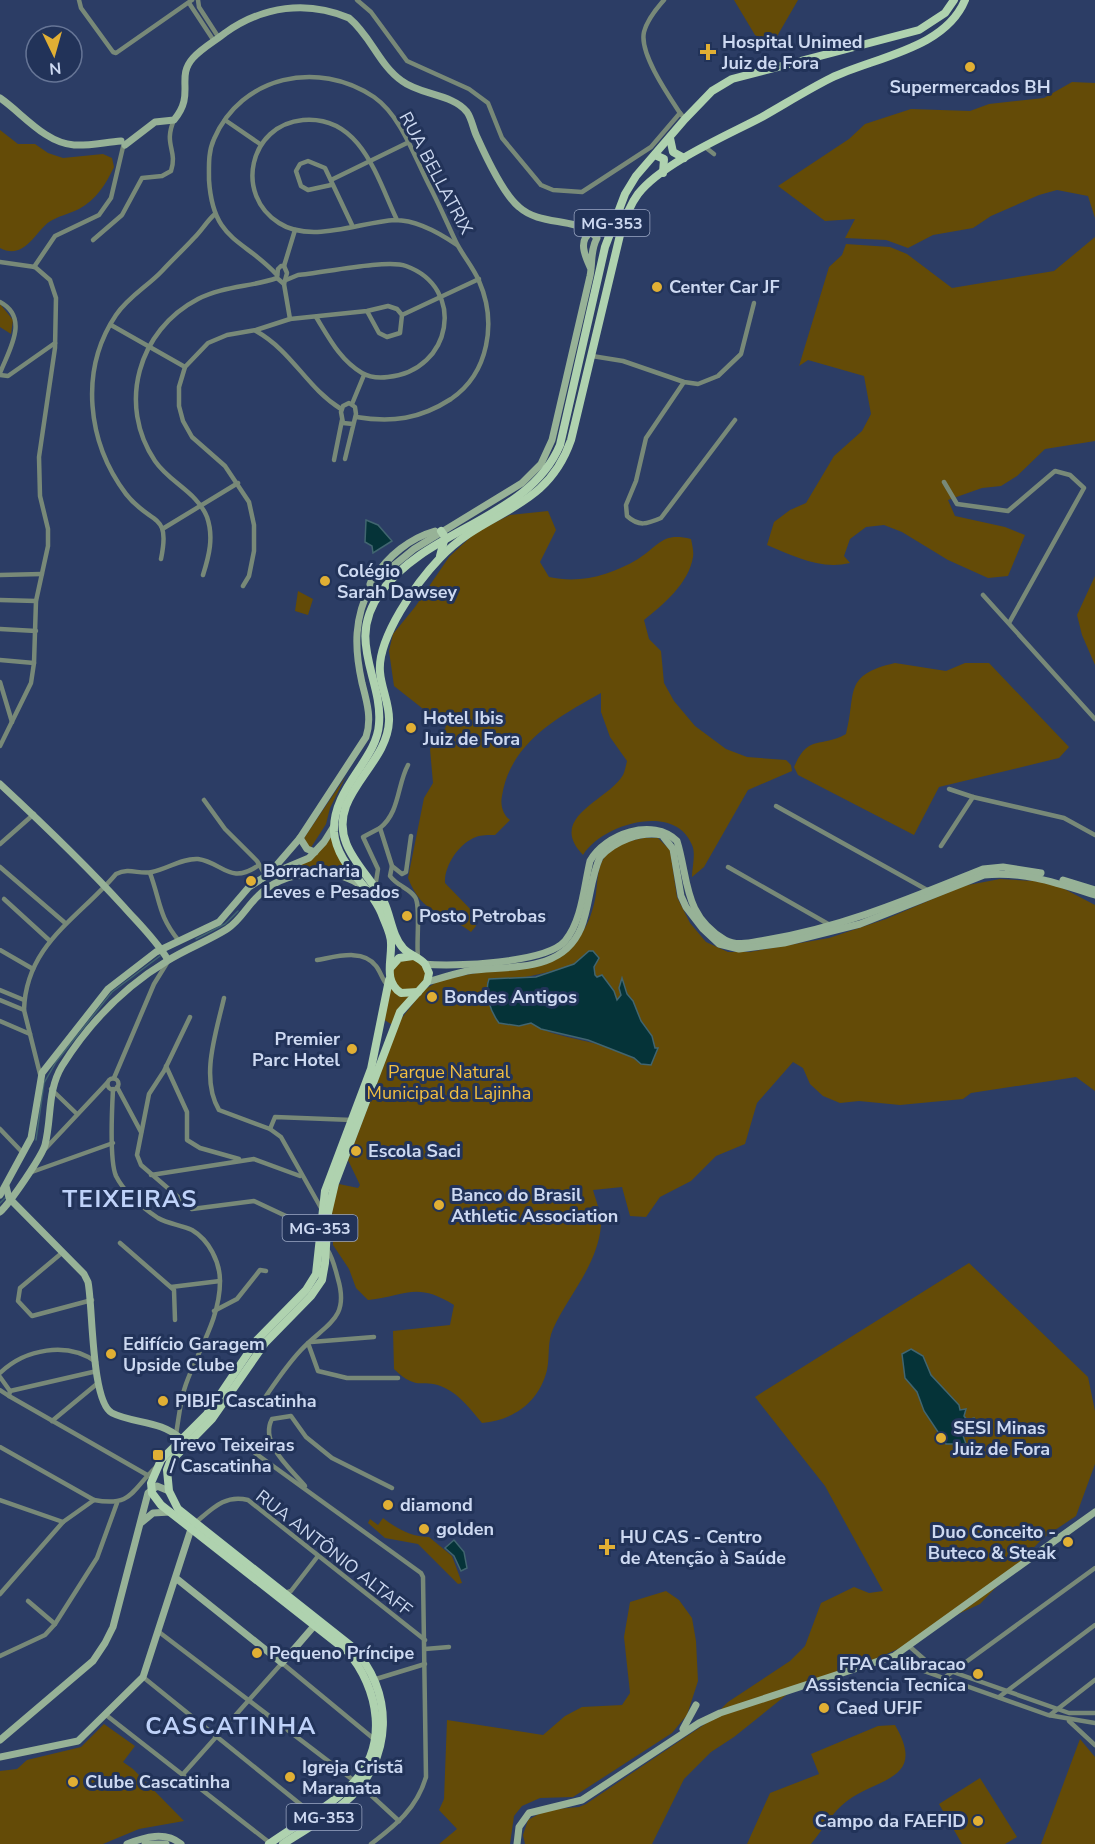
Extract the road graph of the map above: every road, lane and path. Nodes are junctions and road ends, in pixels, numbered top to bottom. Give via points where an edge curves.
1 (80, 0) edge
2 (198, 0) edge
3 (357, 0) edge
4 (664, 0) edge
5 (954, 0) edge
6 (965, 0) edge
7 (191, 1) edge
8 (217, 40) junction
9 (0, 98) edge
10 (682, 116) junction
11 (174, 120) junction
12 (225, 120) junction
13 (670, 138) junction
14 (407, 143) junction
15 (260, 144) junction
16 (121, 146) junction
17 (705, 147) junction
18 (714, 154) dead end
19 (655, 155) junction
20 (684, 158) junction
21 (369, 160) junction
22 (663, 173) junction
23 (332, 182) junction
24 (215, 214) junction
25 (613, 219) junction
26 (398, 220) junction
27 (446, 220) junction
28 (352, 225) junction
29 (571, 225) junction
30 (295, 230) junction
31 (592, 232) junction
32 (439, 233) junction
33 (93, 240) dead end
34 (586, 240) junction
35 (596, 242) junction
36 (458, 245) junction
37 (605, 246) junction
38 (0, 262) edge
39 (34, 267) junction
40 (285, 269) junction
41 (591, 269) junction
42 (277, 274) junction
43 (298, 275) junction
44 (479, 279) junction
45 (285, 282) junction
46 (439, 297) junction
47 (0, 302) edge
48 (754, 303) dead end
49 (367, 311) junction
50 (402, 315) junction
51 (316, 317) junction
52 (290, 319) junction
53 (111, 325) junction
54 (273, 325) junction
55 (256, 330) junction
56 (271, 340) junction
57 (55, 343) junction
58 (148, 347) junction
59 (592, 356) junction
60 (185, 367) junction
61 (0, 374) edge
62 (364, 375) junction
63 (684, 382) junction
64 (352, 404) junction
65 (341, 409) junction
66 (356, 417) junction
67 (342, 420) junction
68 (735, 420) dead end
69 (353, 424) junction
70 (345, 459) dead end
71 (334, 460) dead end
72 (944, 482) dead end
73 (238, 483) junction
74 (201, 505) junction
75 (164, 528) junction
76 (443, 534) junction
77 (410, 542) junction
78 (414, 549) junction
79 (161, 559) dead end
80 (438, 560) junction
81 (42, 574) junction
82 (0, 575) edge
83 (204, 575) dead end
84 (376, 584) junction
85 (243, 586) dead end
86 (983, 596) dead end
87 (0, 600) edge
88 (36, 602) junction
89 (1009, 623) junction
90 (0, 629) edge
91 (36, 631) junction
92 (366, 635) junction
93 (382, 645) junction
94 (0, 660) edge
95 (34, 663) junction
96 (0, 682) edge
97 (1095, 719) edge
98 (12, 722) junction
99 (0, 746) edge
100 (408, 765) dead end
101 (0, 784) edge
102 (949, 789) dead end
103 (973, 797) junction
104 (204, 800) dead end
105 (776, 806) dead end
106 (34, 814) junction
107 (334, 824) junction
108 (380, 828) junction
109 (1095, 835) edge
110 (411, 836) dead end
111 (300, 838) junction
112 (0, 844) edge
113 (941, 846) dead end
114 (315, 852) junction
115 (259, 865) junction
116 (393, 866) junction
117 (0, 867) edge
118 (728, 867) dead end
119 (278, 868) junction
120 (150, 873) junction
121 (266, 876) junction
122 (105, 887) junction
123 (1095, 890) edge
124 (373, 891) junction
125 (931, 893) junction
126 (1095, 895) edge
127 (4, 899) dead end
128 (248, 907) junction
129 (64, 922) junction
130 (833, 929) junction
131 (50, 941) junction
132 (179, 941) junction
133 (162, 949) junction
134 (0, 950) edge
135 (185, 950) junction
136 (416, 957) junction
137 (168, 960) junction
138 (317, 960) dead end
139 (425, 964) junction
140 (33, 969) junction
141 (389, 978) junction
142 (427, 982) junction
143 (0, 990) edge
144 (419, 992) junction
145 (224, 998) dead end
146 (0, 1000) edge
147 (24, 1000) junction
148 (24, 1010) junction
149 (190, 1017) dead end
150 (382, 1020) junction
151 (0, 1021) edge
152 (393, 1028) junction
153 (30, 1034) junction
154 (166, 1066) junction
155 (114, 1078) junction
156 (41, 1081) junction
157 (108, 1083) junction
158 (51, 1088) junction
159 (115, 1088) junction
160 (77, 1114) junction
161 (352, 1120) junction
162 (0, 1129) edge
163 (270, 1130) junction
164 (142, 1134) junction
165 (29, 1142) junction
166 (113, 1143) junction
167 (44, 1150) junction
168 (24, 1155) junction
169 (242, 1160) junction
170 (26, 1174) junction
171 (152, 1175) junction
172 (302, 1176) junction
173 (6, 1186) junction
174 (325, 1191) junction
175 (312, 1194) junction
176 (0, 1195) edge
177 (11, 1200) junction
178 (321, 1208) junction
179 (0, 1212) edge
180 (320, 1232) junction
181 (120, 1243) dead end
182 (327, 1249) junction
183 (63, 1252) junction
184 (266, 1270) dead end
185 (220, 1281) junction
186 (171, 1287) junction
187 (92, 1300) junction
188 (214, 1311) junction
189 (175, 1320) dead end
190 (374, 1337) dead end
191 (308, 1342) junction
192 (96, 1362) junction
193 (97, 1371) junction
194 (0, 1375) edge
195 (398, 1378) dead end
196 (98, 1383) junction
197 (0, 1390) edge
198 (10, 1393) junction
199 (262, 1402) dead end
200 (52, 1421) junction
201 (178, 1436) junction
202 (0, 1447) edge
203 (255, 1453) dead end
204 (149, 1477) junction
205 (392, 1488) dead end
206 (151, 1489) junction
207 (169, 1489) junction
208 (311, 1493) junction
209 (0, 1500) edge
210 (94, 1500) junction
211 (117, 1503) junction
212 (170, 1512) junction
213 (1095, 1512) edge
214 (63, 1522) junction
215 (140, 1524) junction
216 (193, 1526) junction
217 (200, 1536) junction
218 (188, 1542) junction
219 (318, 1556) junction
220 (1095, 1568) edge
221 (177, 1579) junction
222 (0, 1594) edge
223 (289, 1594) junction
224 (28, 1601) dead end
225 (315, 1622) junction
226 (55, 1624) junction
227 (1095, 1625) edge
228 (159, 1632) junction
229 (425, 1640) junction
230 (909, 1646) junction
231 (449, 1647) dead end
232 (425, 1649) junction
233 (0, 1656) edge
234 (921, 1657) junction
235 (887, 1659) junction
236 (282, 1664) junction
237 (425, 1664) junction
238 (913, 1667) junction
239 (952, 1672) junction
240 (143, 1677) junction
241 (944, 1678) junction
242 (376, 1679) junction
243 (1095, 1680) edge
244 (1007, 1690) junction
245 (774, 1696) junction
246 (999, 1697) junction
247 (250, 1699) junction
248 (696, 1705) dead end
249 (1057, 1708) junction
250 (1095, 1713) edge
251 (106, 1715) junction
252 (1050, 1715) junction
253 (1067, 1720) junction
254 (1095, 1723) edge
255 (376, 1727) junction
256 (683, 1729) junction
257 (368, 1732) junction
258 (217, 1736) junction
259 (374, 1739) junction
260 (0, 1740) edge
261 (1095, 1745) edge
262 (653, 1752) junction
263 (0, 1757) edge
264 (184, 1773) junction
265 (358, 1784) junction
266 (307, 1817) junction
267 (399, 1821) junction
268 (127, 1844) edge
269 (145, 1844) edge
270 (166, 1844) edge
271 (181, 1844) edge
272 (269, 1844) edge
273 (283, 1844) edge
274 (371, 1844) edge
275 (517, 1844) edge

1 - 7 street via 81,8 116,53
2 - 8 street
3 - 10 street via 371,12 407,61 469,89 488,103 502,138 541,185 553,190 582,192 651,147
4 - 10 street via 644,33 644,48
5 - 10 main road, MG-353 via 940,18 920,30 732,79
6 - 17 main road, MG-353 via 954,21 926,41 831,78
7 - 8 street
8 - 11 street via 188,65 186,100
8 - 29 street via 256,12 276,4 318,2 334,8 361,30 402,82 465,110 517,206 536,217
9 - 16 street via 57,140 75,145 109,142
10 - 13 main road, MG-353
11 - 16 street via 155,122
11 - 33 street via 167,137 173,158 171,171 142,178 123,215
12 - 14 street, RUA BELLATRIX via 248,94 275,81 300,76 329,77 374,98 393,116
12 - 15 street
12 - 24 street, RUA BELLATRIX via 213,140 209,157
13 - 19 main road, MG-353
13 - 20 main road via 673,152
14 - 21 street
14 - 27 street, RUA BELLATRIX
15 - 21 street via 279,128 300,120 319,119 338,124 355,137
15 - 30 street via 251,171 255,194 261,207 278,223
16 - 39 street via 111,198 99,214 55,236
17 - 18 street
17 - 20 main road, MG-353
19 - 22 main road via 664,159
19 - 25 main road, MG-353 via 636,176
20 - 22 main road, MG-353
21 - 23 street
21 - 26 street
22 - 59 main road, MG-353 via 639,192 623,224
23 - 23 street via 318,163 308,161 296,171 301,186 308,190
23 - 28 street
24 - 42 street via 229,236
24 - 53 street via 134,295
25 - 31 street
25 - 37 main road, MG-353
26 - 28 street
26 - 32 street
27 - 32 street
27 - 36 street, RUA BELLATRIX
28 - 30 street
29 - 31 street
29 - 34 street
30 - 40 street
31 - 34 street
31 - 35 street
32 - 36 street
34 - 35 street
34 - 41 street via 584,254
35 - 37 street
35 - 41 street via 591,252
36 - 44 street, RUA BELLATRIX
37 - 76 main road, MG-353 via 555,456 528,489
38 - 39 street
39 - 57 street via 54,288
40 - 42 street
40 - 43 street
40 - 45 street
41 - 76 street via 552,440 541,464 522,483
42 - 45 street
42 - 58 street via 199,298 171,318
43 - 45 street
43 - 46 street via 392,263 419,272
44 - 46 street
44 - 66 street, RUA BELLATRIX via 488,311 486,352 460,393 417,417 398,421
45 - 52 street
46 - 50 street
46 - 62 street via 446,325 438,349 427,361 400,376
47 - 61 street via 13,312 17,327
48 - 63 street via 741,354 718,376 698,384
49 - 50 street via 388,306
49 - 50 street via 379,333 387,337 399,333
49 - 51 street
51 - 52 street
51 - 62 street via 340,356
52 - 54 street
53 - 58 street
53 - 75 street via 93,377 96,434 103,455 132,502
54 - 55 street
54 - 56 street
55 - 56 street
55 - 60 street via 208,343
56 - 65 street via 294,361 312,387
57 - 61 street via 8,376
57 - 81 street via 39,457 40,496 48,529
58 - 60 street
58 - 74 street via 137,380 138,424 167,476
59 - 63 street via 624,361
59 - 80 main road, MG-353 via 571,440 552,478 537,493 466,534
60 - 73 street via 179,387 183,421 192,437
62 - 64 street
63 - 68 street via 646,438 626,505 627,516 634,523 647,524 661,518
64 - 65 street
64 - 66 street
65 - 67 street
66 - 69 street
67 - 69 street via 346,425
67 - 71 street
69 - 70 street
72 - 89 street via 957,504 1008,511 1055,471 1070,475 1084,488
73 - 74 street
73 - 85 street via 249,502 254,525 254,551
74 - 75 street
74 - 83 street via 211,537
75 - 79 street
76 - 77 street
76 - 78 street
76 - 80 main road via 444,548
76 - 84 main road, MG-353 via 404,569
77 - 78 street
77 - 84 street via 387,561
78 - 84 street
80 - 93 main road, MG-353
81 - 82 street
81 - 88 street
84 - 92 main road, MG-353
84 - 111 street via 357,617 355,638 368,730 351,763
86 - 89 street
87 - 88 street
88 - 91 street
89 - 97 street
90 - 91 street
91 - 95 street
92 - 93 main road via 372,647
92 - 107 main road, MG-353 via 379,725 340,801
93 - 124 main road, MG-353 via 380,674 388,728 380,750 350,797 343,818 349,852
94 - 95 street
95 - 98 street via 31,682
96 - 98 street
98 - 99 street
100 - 108 street via 395,806
101 - 106 street
102 - 103 street
103 - 109 street via 1064,818
103 - 113 street
104 - 115 street via 225,830
105 - 125 street
106 - 112 street
106 - 122 street
107 - 114 street
107 - 124 main road, MG-353 via 343,859
108 - 116 street
108 - 124 street via 363,837 378,869
110 - 116 street via 406,872 402,874
111 - 114 street via 306,849
111 - 119 street
114 - 119 street via 295,866
115 - 120 street via 244,873 230,873 199,859
115 - 121 street
116 - 136 street via 390,876 414,895 420,907
117 - 129 street
118 - 130 street
119 - 121 street
119 - 128 street via 275,882 256,894
120 - 122 street via 126,869
120 - 132 street via 162,918
121 - 132 street via 245,891 219,922
122 - 129 street
122 - 133 street
123 - 125 street via 1035,871 1003,867 983,870
124 - 128 street via 333,873 317,872 263,891
124 - 136 main road, MG-353 via 387,908 397,939 405,951
124 - 141 main road, MG-353 via 391,941
125 - 126 street via 984,875 1006,873 1035,876
125 - 130 street
127 - 131 street
128 - 135 street via 228,928
129 - 131 street
130 - 139 street via 741,944 723,939 692,905 677,841 655,828 624,835 605,843 596,852 590,861 573,927 564,942 549,953 456,966
130 - 142 street via 739,949 719,944 686,908 673,849 662,835 653,833 625,840 600,857 581,927 560,954 533,965 468,971
131 - 140 street
132 - 133 street
132 - 135 street
133 - 137 street
133 - 156 street via 101,996 51,1059
134 - 140 street
135 - 137 street
136 - 139 main road, MG-353
136 - 141 main road via 399,958
137 - 155 street
137 - 158 street via 117,997 73,1051
138 - 141 street via 347,955 367,958
139 - 142 main road
140 - 147 street
141 - 144 main road via 401,993
141 - 150 main road, MG-353
142 - 144 main road, MG-353
143 - 147 street
144 - 152 main road, MG-353 via 400,1012
145 - 163 street via 213,1055 211,1095 219,1110
146 - 148 street
147 - 148 street
148 - 153 street
149 - 154 street
150 - 152 main road
150 - 161 main road, MG-353 via 371,1069
151 - 153 street
152 - 182 main road, MG-353 via 335,1183 328,1213
153 - 156 street
154 - 164 street via 149,1094
154 - 169 street via 187,1112 187,1140 200,1148
155 - 157 street
155 - 159 street via 118,1081
156 - 165 street
157 - 159 street
157 - 160 street
158 - 160 street
158 - 167 street
159 - 164 street
159 - 166 street
160 - 167 street
161 - 163 street via 275,1117
161 - 174 main road, MG-353
162 - 168 street
163 - 172 street via 281,1137
164 - 171 street via 137,1155
165 - 167 street
165 - 168 street
166 - 170 street
166 - 185 street via 116,1175 124,1187 159,1218 192,1230 203,1240 213,1251
167 - 170 street
168 - 170 street
168 - 173 street
169 - 171 street
169 - 172 street via 274,1164
170 - 177 street
171 - 180 street via 192,1209 254,1201
172 - 175 street
173 - 176 street
173 - 177 street
174 - 175 street
174 - 178 main road, MG-353
175 - 178 street
177 - 179 street
177 - 183 street
178 - 180 main road, MG-353
180 - 201 main road, MG-353 via 318,1265 312,1282 256,1340 207,1414
181 - 186 street
182 - 191 street via 342,1291 342,1307 334,1320
182 - 207 main road, MG-353 via 318,1286 265,1343 222,1405 170,1462
183 - 187 street via 84,1274
183 - 187 street via 20,1288 17,1295 22,1307 32,1316
184 - 188 street via 261,1270 237,1299
185 - 186 street
185 - 188 street
186 - 189 street
187 - 192 street
188 - 201 street via 210,1333 185,1387
190 - 191 street
191 - 195 street via 318,1371 329,1376
191 - 199 street
192 - 193 street
192 - 194 street via 85,1354 62,1349 23,1355
193 - 196 street
193 - 198 street
194 - 198 street
196 - 200 street
196 - 201 street via 103,1402 112,1413 151,1422
197 - 198 street
198 - 200 street
200 - 204 street
201 - 204 main road, MG-353
201 - 207 main road via 181,1444 166,1466
202 - 210 street
203 - 208 street
204 - 206 main road, MG-353
204 - 211 street
205 - 208 street via 332,1458 306,1437 291,1416 272,1419 268,1426 271,1443
206 - 207 street
206 - 212 main road, MG-353
206 - 215 street
207 - 216 main road, MG-353 via 178,1509
208 - 229 street via 421,1573
209 - 214 street
210 - 211 street
210 - 214 street
211 - 226 street via 96,1558
212 - 215 street via 153,1514
212 - 216 main road, MG-353
213 - 230 street
214 - 222 street
215 - 260 street via 113,1627 105,1643 93,1661
216 - 217 main road, MG-353
216 - 218 street
216 - 219 street, RUA ANTÔNIO ALTAFF via 226,1500 248,1500
216 - 223 main road, MG-353
217 - 218 street
217 - 225 main road, MG-353
218 - 221 street
219 - 223 street
219 - 229 street, RUA ANTÔNIO ALTAFF
220 - 239 street
221 - 228 street
221 - 236 street
223 - 225 main road, MG-353
224 - 226 street
225 - 236 street
225 - 242 main road, MG-353 via 351,1646
225 - 255 main road, MG-353 via 359,1665 373,1695
226 - 233 street via 45,1635
227 - 244 street
228 - 240 street
228 - 247 street
229 - 232 street
230 - 234 street
230 - 235 street
231 - 232 street
232 - 237 street
234 - 238 street via 920,1664
234 - 239 street
235 - 238 street
235 - 245 street
236 - 247 street
236 - 257 street
237 - 242 street
237 - 267 street via 426,1777 418,1800
238 - 241 street
239 - 241 street
239 - 244 street
240 - 251 street
240 - 258 street
241 - 246 street
242 - 265 main road, MG-353 via 382,1706 381,1744
243 - 249 street
244 - 246 street
244 - 249 street
245 - 256 street via 719,1711
245 - 262 street via 705,1720
246 - 252 street
247 - 258 street
247 - 265 street
248 - 256 street
249 - 250 street via 1069,1713
249 - 252 street
251 - 263 street via 88,1734 70,1744
251 - 264 street
252 - 253 street
253 - 254 street
253 - 261 street
255 - 257 street
255 - 259 main road, MG-353
256 - 262 street
257 - 259 street
258 - 264 street
258 - 266 street via 305,1808
259 - 265 main road, MG-353
262 - 275 street via 582,1800 529,1813 519,1827
264 - 272 street
265 - 266 main road, MG-353
265 - 267 street
265 - 273 main road, MG-353 via 345,1802
266 - 272 main road, MG-353
267 - 274 street
268 - 271 street via 155,1836 172,1838
269 - 270 street

